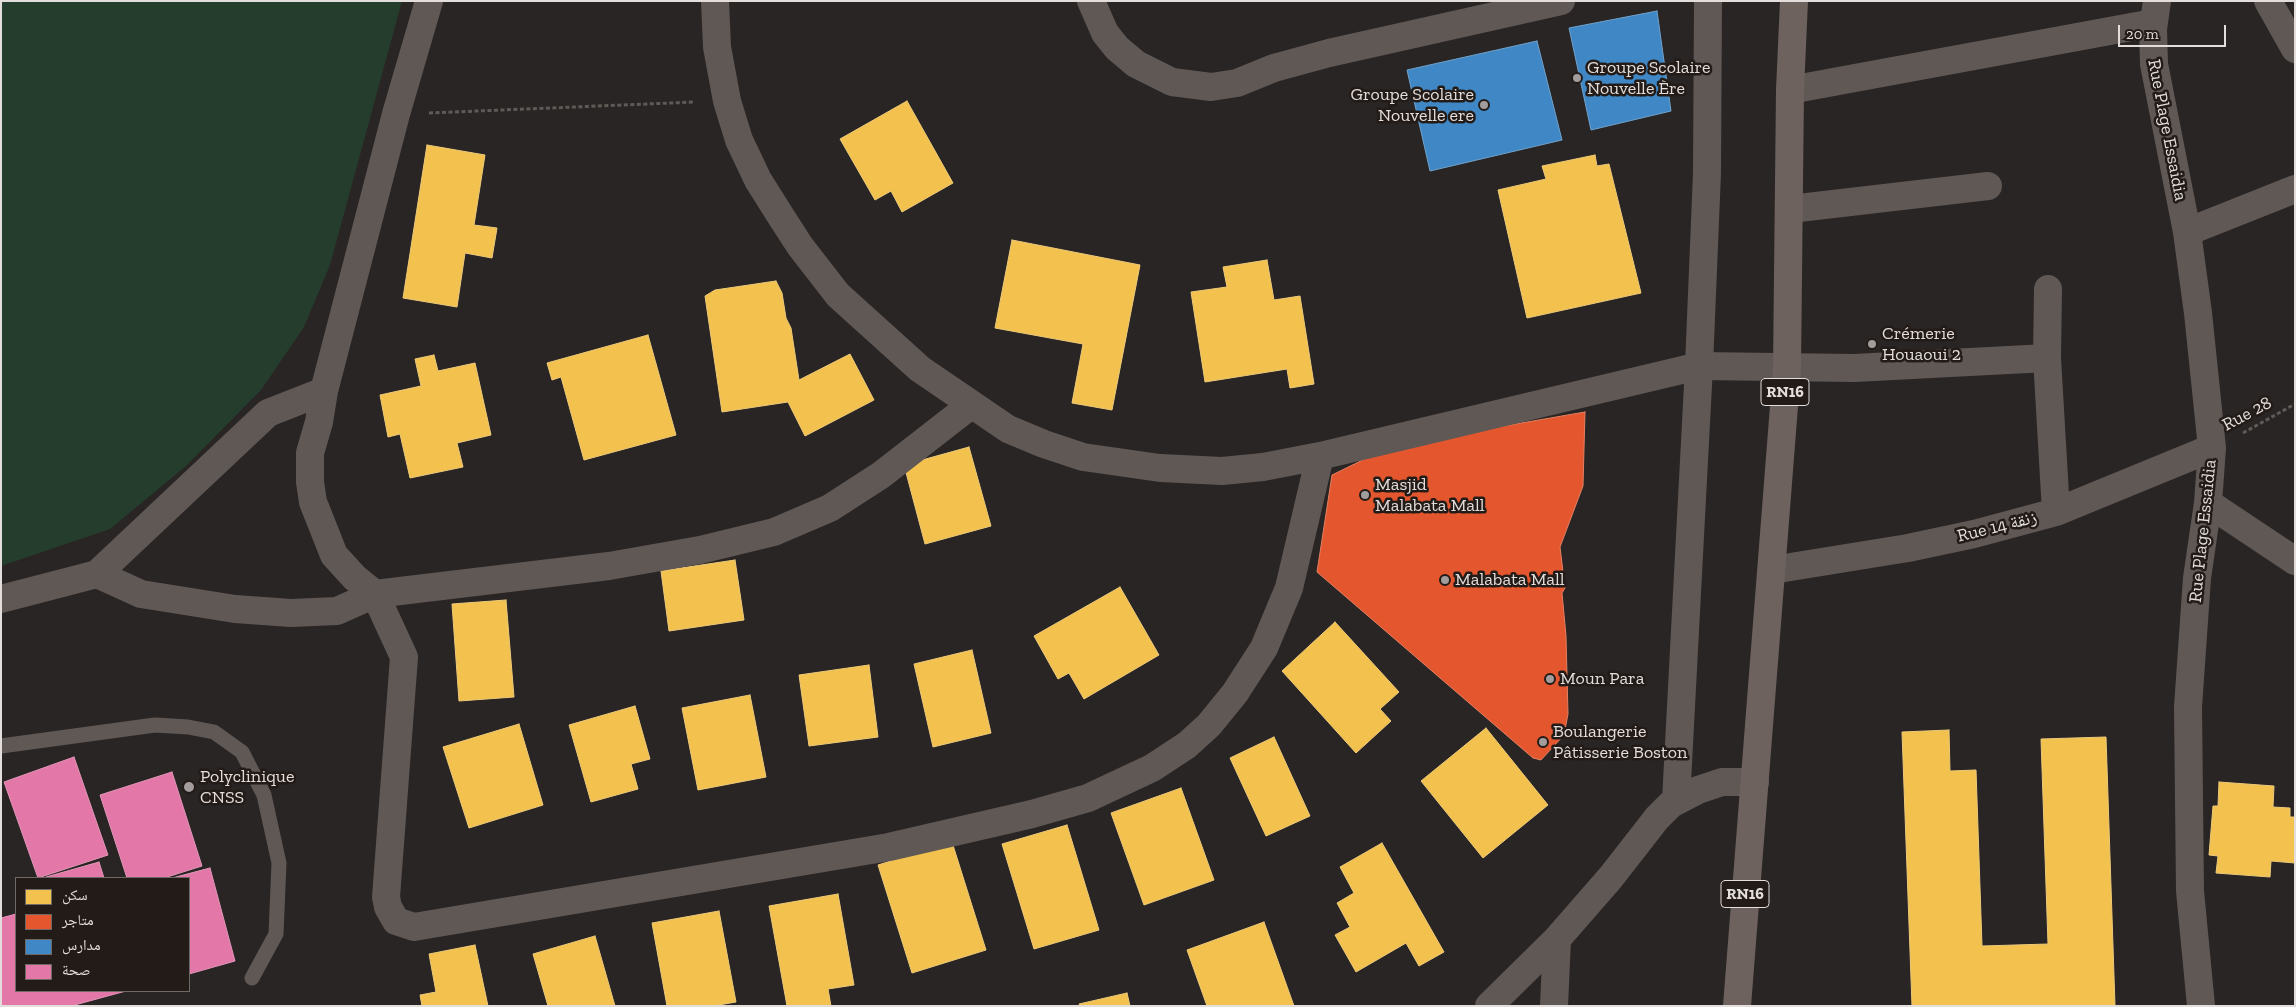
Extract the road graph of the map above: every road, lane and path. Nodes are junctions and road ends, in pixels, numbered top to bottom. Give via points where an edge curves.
1 (429, 1) edge
2 (715, 1) edge
3 (1091, 1) edge
4 (1561, 1) edge
5 (1708, 1) edge
6 (1794, 1) edge
7 (2268, 1) edge
8 (2156, 12) edge
9 (2295, 49) edge
10 (1790, 90) junction
11 (727, 101) junction
12 (396, 114) junction
13 (1988, 186) dead end
14 (2295, 189) edge
15 (1790, 209) junction
16 (2187, 232) junction
17 (2048, 289) dead end
18 (2047, 358) junction
19 (1699, 366) junction
20 (1787, 368) junction
21 (324, 391) junction
22 (2295, 404) edge
23 (971, 405) junction
24 (2212, 448) junction
25 (1320, 456) junction
26 (2208, 503) junction
27 (2056, 512) junction
28 (2295, 561) edge
29 (1772, 570) junction
30 (97, 574) junction
31 (375, 594) junction
32 (1, 599) edge
33 (1, 746) edge
34 (1755, 782) junction
35 (1676, 801) junction
36 (1557, 939) junction
37 (252, 978) dead end
38 (1489, 1006) edge
39 (1554, 1006) edge
40 (1737, 1006) edge
41 (2201, 1006) edge

1 - 12 street
2 - 11 street via 717,47
3 - 4 street via 1105,33 1136,64 1172,82 1211,87 1238,83 1274,68 1329,53
5 - 19 street via 1707,173
6 - 10 main road, RN16
7 - 9 street
8 - 10 street
8 - 16 street, Rue Plage Essaidia via 2152,48 2155,72
10 - 15 main road, RN16
11 - 12 path
11 - 23 street via 739,140 758,180 800,246 838,294 920,369
12 - 21 street
13 - 15 street
14 - 16 street
15 - 20 main road, RN16
16 - 24 street, Rue Plage Essaidia
17 - 18 street
18 - 20 street via 1888,367
18 - 27 street
19 - 20 street
19 - 25 street
19 - 35 street
20 - 29 main road, RN16
21 - 30 street via 268,414
21 - 31 street via 310,453 313,502 334,555
22 - 24 path, Rue 28
23 - 25 street via 1008,429 1044,444 1083,457 1123,464 1222,471
23 - 31 street via 881,474 830,508 774,532 700,550 609,566
24 - 26 street, Rue Plage Essaidia
24 - 27 street, Rue 14 زنقة
25 - 31 street via 1289,588 1264,648 1235,693 1209,725 1188,745 1152,768 1088,798 889,847 429,926 399,923 386,902 404,657
26 - 28 street
26 - 41 street, Rue Plage Essaidia via 2197,578 2188,707 2190,891
27 - 29 street, Rue 14 زنقة via 1908,548
29 - 34 main road, RN16
30 - 31 street via 141,594 235,609 291,613 337,611
30 - 32 street
33 - 37 lane via 155,725 214,732 242,752 264,795 278,863 276,934
34 - 35 street via 1722,782
34 - 40 main road, RN16
35 - 36 street via 1657,818
36 - 38 street
36 - 39 street

